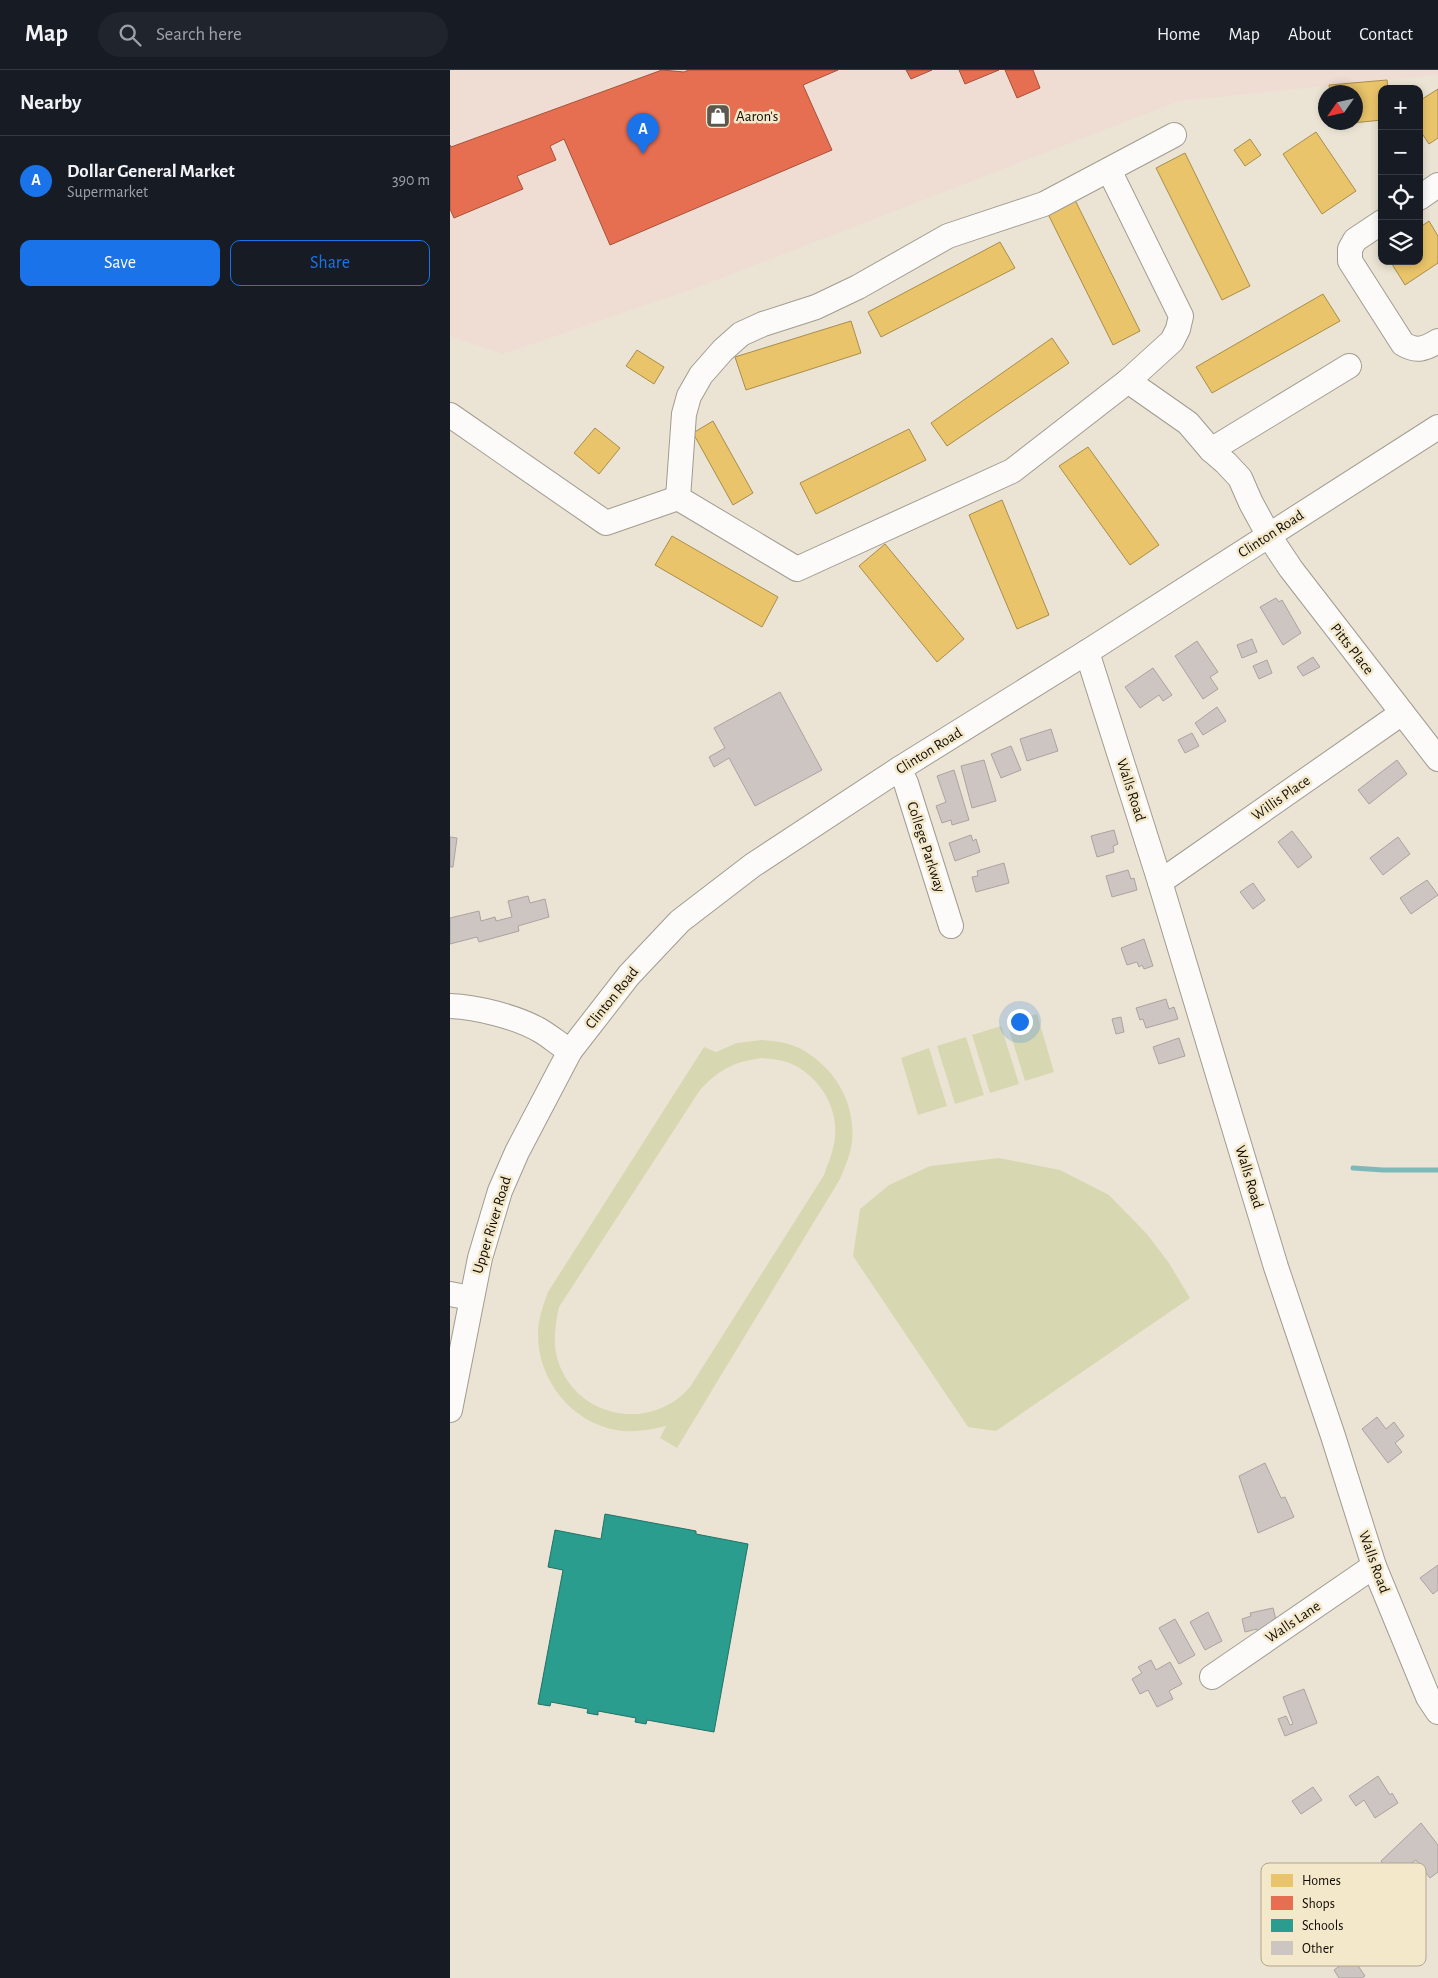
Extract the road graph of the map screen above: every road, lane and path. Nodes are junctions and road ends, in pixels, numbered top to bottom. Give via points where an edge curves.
1 (1174, 135) dead end
2 (1109, 170) junction
3 (1438, 185) edge
4 (1423, 195) edge
5 (1378, 225) edge
6 (1438, 341) edge
7 (1349, 366) dead end
8 (1128, 381) junction
9 (450, 415) edge
10 (1438, 427) edge
11 (1211, 450) junction
12 (678, 498) junction
13 (1269, 536) junction
14 (1087, 652) junction
15 (1402, 713) junction
16 (1438, 760) edge
17 (899, 770) junction
18 (1160, 882) junction
19 (951, 926) dead end
20 (450, 1006) edge
21 (570, 1051) junction
22 (461, 1296) edge
23 (450, 1410) edge
24 (1374, 1566) junction
25 (1212, 1677) dead end
26 (1435, 1700) edge

1 - 2 street
2 - 8 street via 1181,316 1172,341
2 - 12 street via 1044,204 948,236 816,307 741,334 700,375 689,396 684,414
3 - 4 street
5 - 6 street via 1355,240 1350,248 1350,261 1403,344 1413,350 1424,349
7 - 11 street
8 - 11 street, Pitts Place via 1188,423
8 - 12 street via 1012,471 797,570
9 - 12 street via 606,523
10 - 13 street, Clinton Road
11 - 13 street, Pitts Place via 1240,478
13 - 14 street, Clinton Road
13 - 15 street, Pitts Place
14 - 17 street, Clinton Road
14 - 18 street, Walls Road
15 - 16 street, Pitts Place
15 - 18 street, Willis Place
17 - 19 street, College Parkway via 906,783
17 - 21 street, Clinton Road via 753,865 680,921 630,975
18 - 24 street, Walls Road via 1276,1267
20 - 21 street via 471,1007 502,1016 539,1030
21 - 22 street, Upper River Road via 517,1152 480,1258
22 - 23 street, Upper River Road
24 - 25 street, Walls Lane
24 - 26 street, Walls Road

